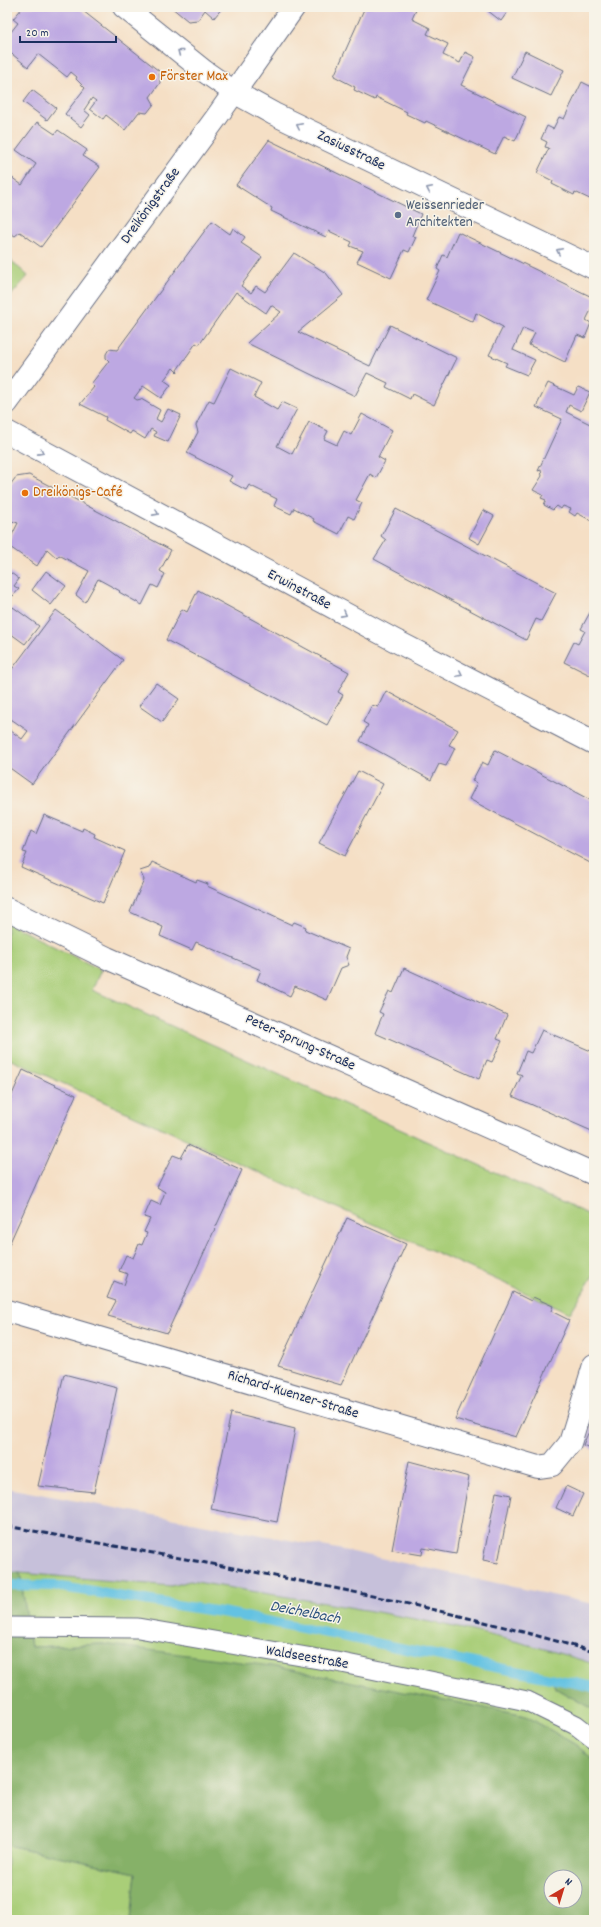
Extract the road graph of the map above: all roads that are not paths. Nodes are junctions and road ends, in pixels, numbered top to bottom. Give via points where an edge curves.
1 (124, 7) edge
2 (294, 7) edge
3 (234, 92) junction
4 (594, 268) edge
5 (7, 403) edge
6 (7, 432) edge
7 (594, 743) edge
8 (7, 909) edge
9 (594, 1174) edge
10 (7, 1311) edge
11 (594, 1365) edge
12 (7, 1627) edge
13 (594, 1739) edge

3 -> 1 street, Zasiusstraße
2 - 3 street, Dreikönigstraße
4 -> 3 street, Zasiusstraße via 274,114
3 - 5 street, Dreikönigstraße
6 -> 7 street, Erwinstraße via 387,637
8 - 9 street, Peter-Sprung-Straße via 107,958
10 - 11 street, Richard-Kuenzer-Straße via 538,1467 552,1465 570,1443
12 - 13 lane, Waldseestraße via 138,1628 342,1664 527,1701 576,1725

